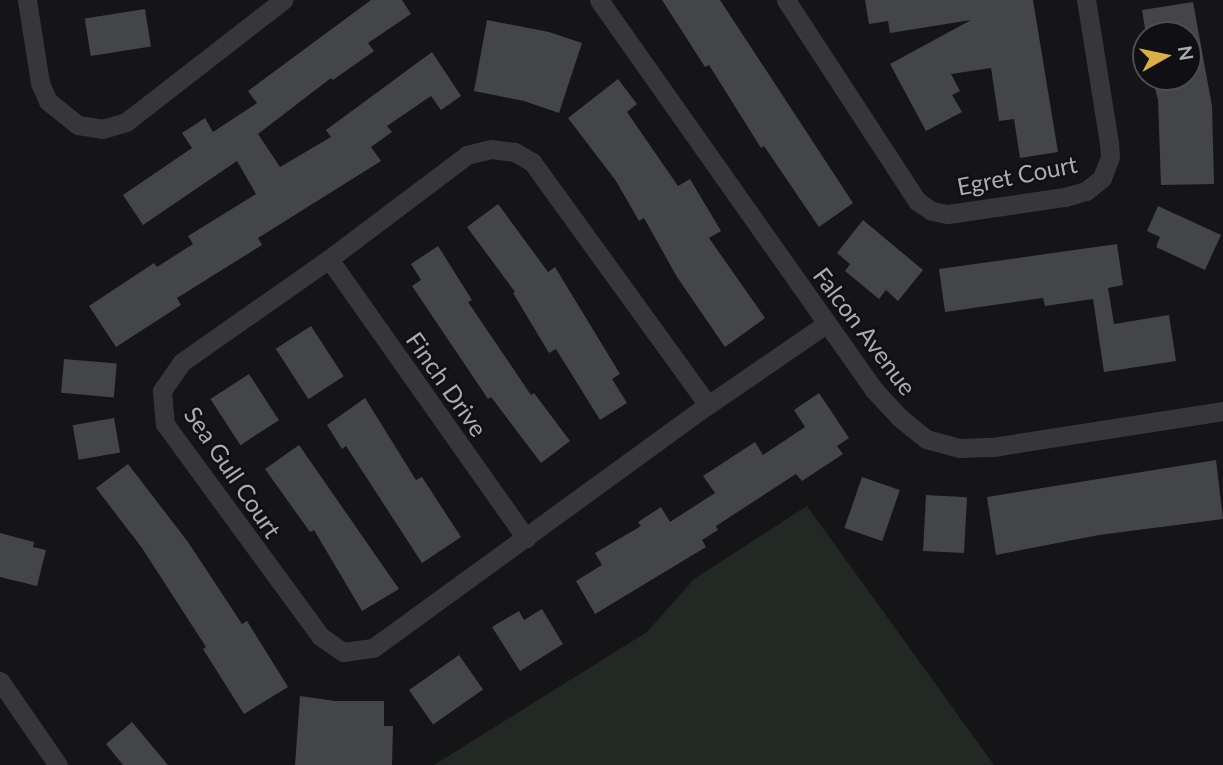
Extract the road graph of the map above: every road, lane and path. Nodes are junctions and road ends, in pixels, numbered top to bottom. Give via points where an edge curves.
1 (27, 0) edge
2 (283, 0) edge
3 (599, 0) edge
4 (786, 0) edge
5 (1086, 0) edge
6 (328, 259) junction
7 (827, 324) junction
8 (708, 405) junction
9 (1223, 411) edge
10 (526, 538) junction
11 (0, 681) edge
12 (58, 765) edge

1 - 2 street via 40,83 48,101 78,125 102,129 126,122
3 - 7 street, Falcon Avenue
4 - 5 street, Egret Court via 917,201 948,214 1065,197 1086,191 1102,178 1110,157 1109,143
6 - 8 street, Sea Gull Court via 467,155 491,149 515,152 532,162
6 - 10 street, Finch Drive
6 - 10 street, Sea Gull Court via 182,362 162,391 165,424 320,636 343,652 373,648
7 - 8 street, Sea Gull Court
7 - 9 street, Falcon Avenue via 898,417 926,439 960,448 993,447
8 - 10 street, Sea Gull Court
11 - 12 street

